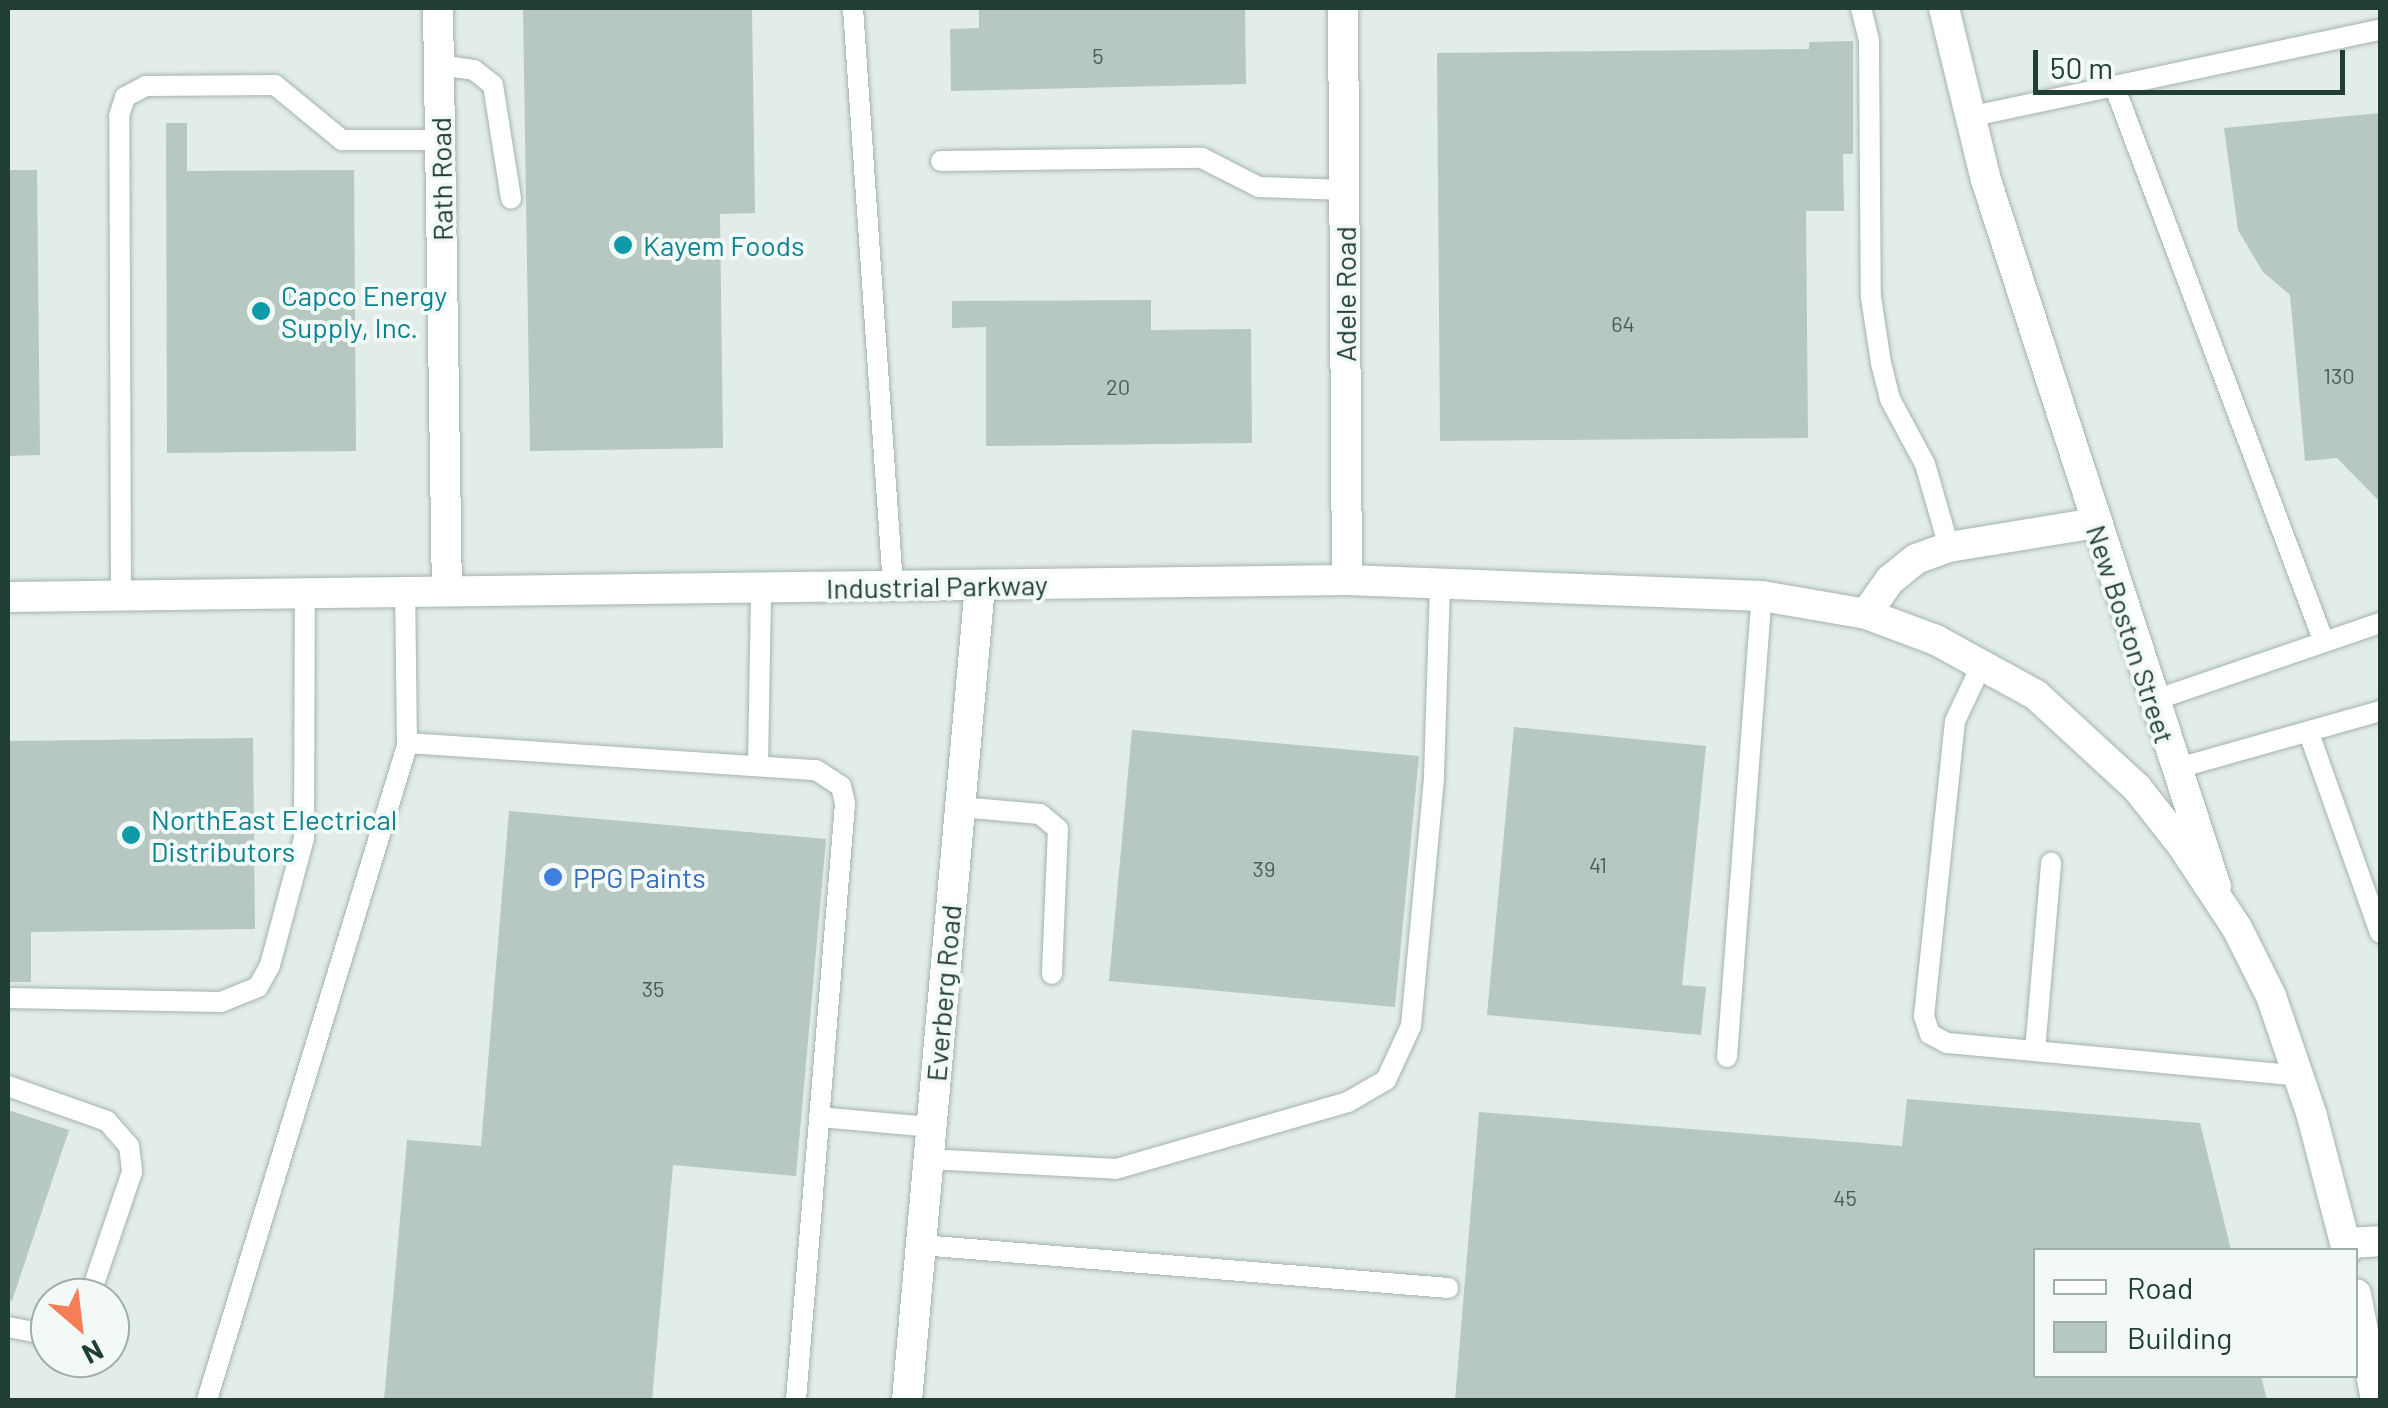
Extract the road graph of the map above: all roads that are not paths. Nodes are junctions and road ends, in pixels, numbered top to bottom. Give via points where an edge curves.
1 (438, 8) edge
2 (853, 8) edge
3 (1343, 8) edge
4 (1861, 8) edge
5 (1944, 8) edge
6 (2380, 30) edge
7 (439, 65) junction
8 (2115, 88) junction
9 (1968, 117) junction
10 (440, 140) junction
11 (941, 162) dead end
12 (1344, 190) junction
13 (511, 199) dead end
14 (2095, 523) junction
15 (1949, 547) junction
16 (1347, 580) junction
17 (1440, 583) junction
18 (980, 585) junction
19 (893, 586) junction
20 (762, 588) junction
21 (405, 592) junction
22 (447, 592) junction
23 (305, 594) junction
24 (121, 596) junction
25 (1762, 596) junction
26 (8, 598) edge
27 (1866, 614) junction
28 (2380, 623) edge
29 (2324, 642) junction
30 (1982, 664) junction
31 (2152, 701) junction
32 (2380, 711) edge
33 (2310, 736) junction
34 (407, 742) junction
35 (758, 766) junction
36 (2175, 768) junction
37 (960, 807) junction
38 (2051, 863) dead end
39 (2222, 904) junction
40 (2380, 933) edge
41 (1052, 974) dead end
42 (8, 998) edge
43 (2035, 1051) junction
44 (1727, 1057) dead end
45 (2300, 1076) junction
46 (8, 1086) edge
47 (819, 1116) junction
48 (931, 1127) junction
49 (928, 1159) junction
50 (2380, 1240) edge
51 (921, 1245) junction
52 (2347, 1247) edge
53 (96, 1278) edge
54 (1448, 1288) dead end
55 (2358, 1305) edge
56 (207, 1400) edge
57 (796, 1400) edge
58 (907, 1400) edge
59 (2376, 1400) edge

1 - 7 street, Rath Road
2 - 19 lane
3 - 12 street, Adele Road
4 - 15 lane via 1869,41 1871,297 1880,363 1890,399 1925,464
5 - 9 street, New Boston Street
6 - 8 lane
7 - 10 street, Rath Road
7 - 13 lane via 474,70 493,85
8 - 9 lane
8 - 29 lane
9 - 14 street, New Boston Street
10 - 22 street, Rath Road
10 - 24 lane via 342,140 275,85 146,86 125,98 118,116
11 - 12 lane via 1194,158 1259,187
12 - 16 street, Adele Road
14 - 15 street
14 - 31 street, New Boston Street
15 - 27 street via 1916,559 1890,580
16 - 17 street, Industrial Parkway
16 - 18 street, Industrial Parkway
17 - 25 street, Industrial Parkway
17 - 49 lane via 1434,776 1411,1026 1386,1080 1348,1102 1116,1169
18 - 19 street, Industrial Parkway
18 - 37 street, Everberg Road
19 - 20 street, Industrial Parkway
20 - 22 street, Industrial Parkway
20 - 35 lane
21 - 22 street, Industrial Parkway
21 - 23 street, Industrial Parkway
21 - 34 lane
23 - 24 street, Industrial Parkway
23 - 42 lane via 304,838 270,966 258,987 222,1002
24 - 26 street, Industrial Parkway
25 - 27 street, Industrial Parkway
25 - 44 lane
27 - 30 street, Industrial Parkway
28 - 29 lane
29 - 31 lane
30 - 39 street, Industrial Parkway via 2036,695 2090,740 2136,788
30 - 43 lane via 1955,720 1924,1021 1942,1042
31 - 36 street, New Boston Street
32 - 33 lane
33 - 36 lane
33 - 40 lane
34 - 35 lane
34 - 56 lane
35 - 47 lane via 828,773 845,798
36 - 39 street, New Boston Street
37 - 41 lane via 1040,814 1058,829
37 - 48 street, Everberg Road
38 - 43 lane
39 - 45 street, New Boston Street via 2271,996
43 - 45 lane
45 - 52 street, New Boston Street
46 - 53 lane via 106,1120 129,1146 132,1172
47 - 48 lane
47 - 57 lane
48 - 49 street, Everberg Road
49 - 51 street, Everberg Road
50 - 52 street
51 - 54 lane
51 - 58 street, Everberg Road
55 - 59 street

